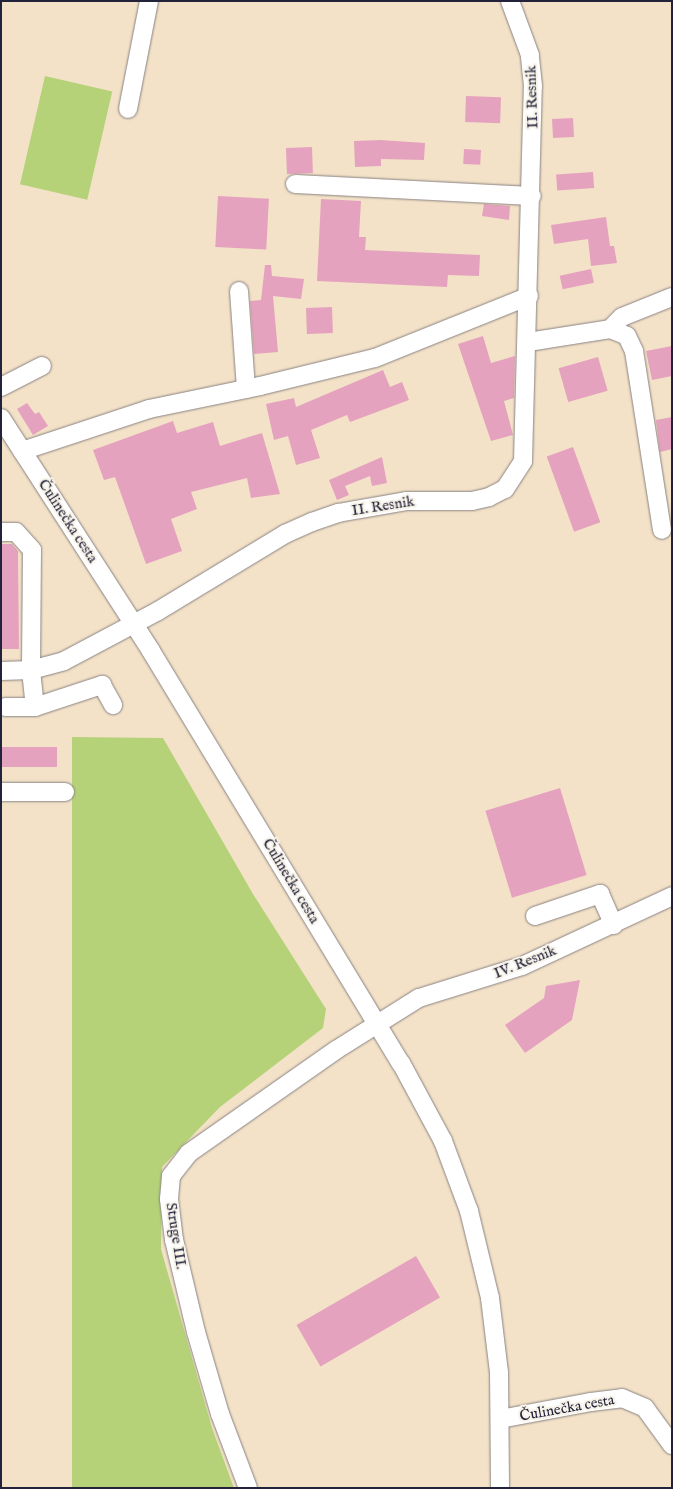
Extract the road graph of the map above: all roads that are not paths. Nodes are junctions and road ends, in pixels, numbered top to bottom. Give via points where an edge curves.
1 (149, 1) edge
2 (510, 1) edge
3 (128, 109) dead end
4 (294, 184) dead end
5 (532, 196) junction
6 (239, 291) dead end
7 (529, 296) junction
8 (672, 297) edge
9 (610, 329) junction
10 (528, 342) junction
11 (42, 366) dead end
12 (1, 387) edge
13 (246, 389) junction
14 (1, 418) edge
15 (22, 451) junction
16 (662, 530) dead end
17 (1, 532) edge
18 (134, 624) junction
19 (31, 670) junction
20 (1, 671) edge
21 (113, 705) dead end
22 (5, 707) dead end
23 (35, 707) junction
24 (1, 792) edge
25 (65, 792) dead end
26 (672, 896) edge
27 (535, 916) dead end
28 (614, 925) junction
29 (378, 1025) junction
30 (500, 1419) junction
31 (672, 1445) edge
32 (247, 1486) edge
33 (500, 1488) edge

1 - 3 street
2 - 5 street, II. Resnik via 531,63
4 - 5 street
5 - 7 street, II. Resnik
6 - 13 street
7 - 10 street, II. Resnik
7 - 13 street via 375,358
8 - 9 street via 622,318
9 - 10 street
9 - 16 street via 627,336 634,351
10 - 18 street, II. Resnik via 523,460 506,489 472,501 406,500 338,513 312,522 285,534
11 - 12 street
13 - 15 street via 149,409
14 - 15 street, Čulinečka cesta
15 - 18 street, Čulinečka cesta
17 - 19 street via 16,532 32,550
18 - 19 street via 64,661
18 - 29 street, Čulinečka cesta
19 - 20 street
19 - 23 street
21 - 23 street via 102,685
22 - 23 street
24 - 25 street
26 - 28 street, IV. Resnik
27 - 28 street via 600,894
28 - 29 street, IV. Resnik via 522,966 419,998
29 - 30 street, Čulinečka cesta via 417,1088 443,1141 469,1211 486,1275 496,1347
29 - 32 street, Struge III. via 336,1050 189,1153 171,1176 169,1199 174,1240 196,1332 220,1414
30 - 31 street, Čulinečka cesta via 622,1398 645,1408
30 - 33 street, Čulinečka cesta

